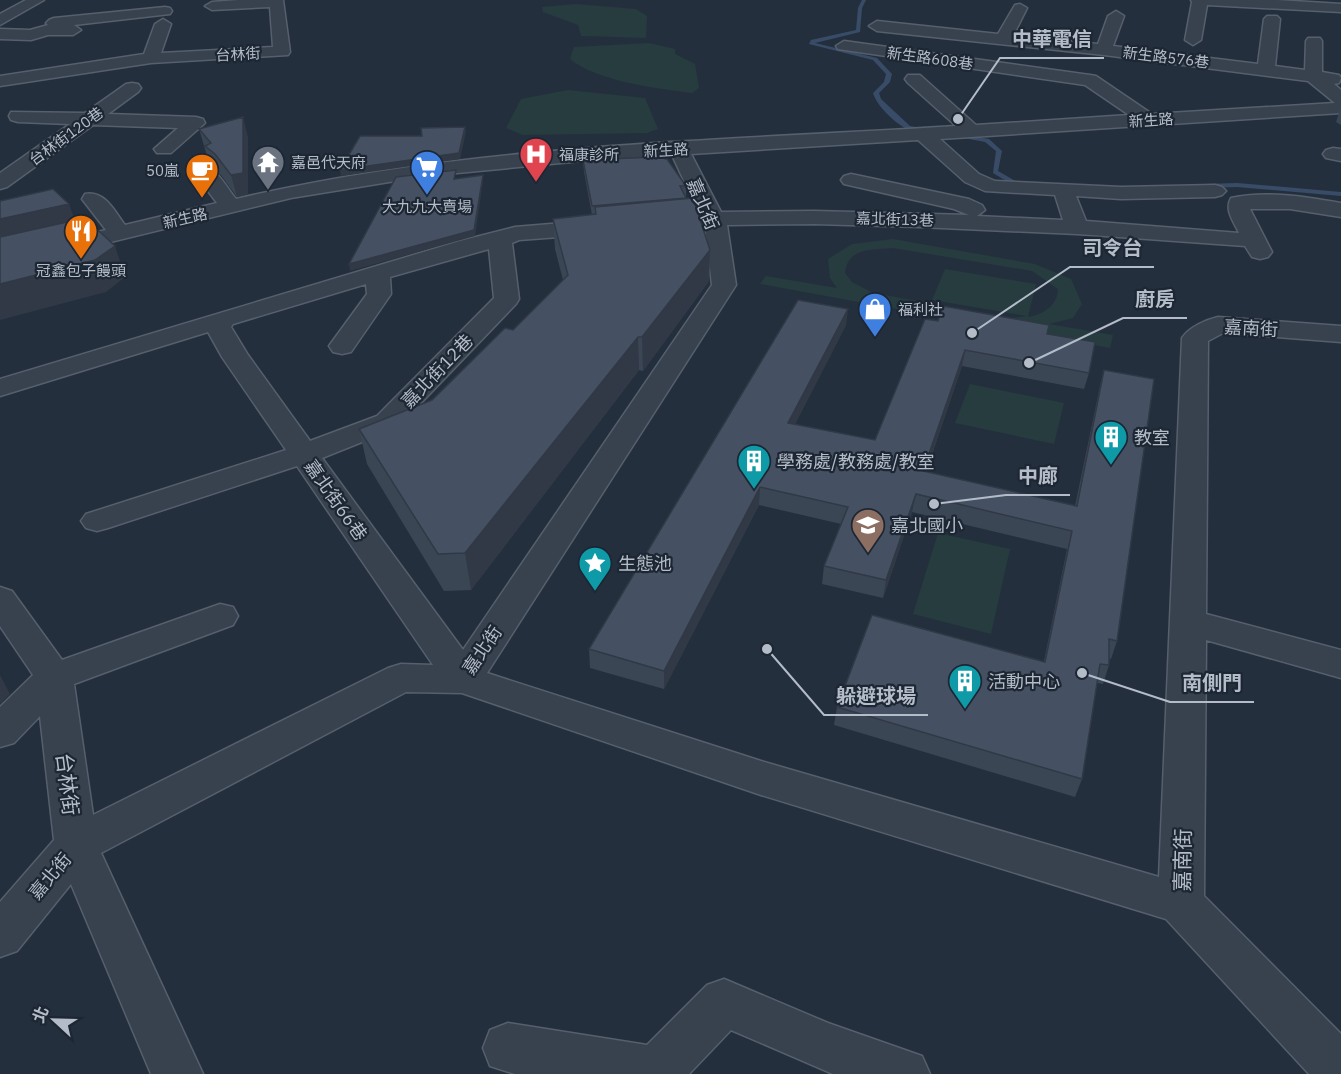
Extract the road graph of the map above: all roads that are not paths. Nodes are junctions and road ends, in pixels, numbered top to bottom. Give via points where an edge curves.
1 (37, 0) edge
2 (1199, 0) edge
3 (212, 6) dead end
4 (1020, 8) dead end
5 (1341, 8) edge
6 (165, 13) edge
7 (915, 13) dead end
8 (1116, 16) dead end
9 (1272, 19) dead end
10 (0, 21) edge
11 (54, 23) dead end
12 (877, 26) dead end
13 (904, 28) junction
14 (73, 30) dead end
15 (129, 32) dead end
16 (0, 34) edge
17 (1003, 39) junction
18 (1193, 40) dead end
19 (1314, 41) dead end
20 (844, 46) dead end
21 (1104, 50) junction
22 (147, 61) junction
23 (1266, 70) junction
24 (1313, 76) junction
25 (914, 79) dead end
26 (1341, 79) edge
27 (0, 82) edge
28 (133, 85) junction
29 (1341, 99) edge
30 (1341, 108) edge
31 (18, 116) dead end
32 (92, 118) junction
33 (1148, 120) junction
34 (972, 131) junction
35 (924, 135) junction
36 (164, 149) dead end
37 (679, 150) junction
38 (0, 156) edge
39 (35, 158) junction
40 (202, 171) dead end
41 (851, 180) dead end
42 (0, 183) edge
43 (1064, 189) junction
44 (1215, 191) dead end
45 (93, 199) dead end
46 (231, 207) junction
47 (1341, 210) edge
48 (713, 218) junction
49 (1005, 224) junction
50 (1077, 228) junction
51 (120, 233) junction
52 (500, 240) junction
53 (1241, 240) dead end
54 (1260, 252) dead end
55 (0, 262) edge
56 (378, 273) junction
57 (223, 319) junction
58 (1341, 334) edge
59 (342, 346) dead end
60 (0, 388) edge
61 (303, 454) junction
62 (97, 521) dead end
63 (0, 599) edge
64 (220, 616) dead end
65 (1187, 622) junction
66 (1341, 664) edge
67 (54, 677) junction
68 (463, 679) junction
69 (0, 732) edge
70 (76, 845) junction
71 (1181, 903) junction
72 (0, 936) edge
73 (508, 1048) dead end
74 (823, 1060) edge
75 (1341, 1071) edge
76 (177, 1074) edge
77 (904, 1074) edge

1 - 10 street
2 - 5 street
2 - 18 street
3 - 22 street, 台林街 via 277,2 282,52
4 - 17 street
6 - 11 street
6 - 22 street
7 - 13 street
8 - 21 street
9 - 23 street
12 - 13 street, 新生路576巷
13 - 17 street, 新生路576巷
14 - 16 street via 47,30 28,42
15 - 22 street
17 - 21 street, 新生路576巷
19 - 24 street
20 - 33 street, 新生路608巷 via 1090,80
21 - 23 street, 新生路576巷
22 - 27 street, 台林街
22 - 28 street, 台林街120巷
23 - 24 street, 新生路576巷
24 - 26 street, 新生路576巷
24 - 29 street
25 - 34 street
27 - 28 street, 台林街
28 - 32 street, 台林街120巷
30 - 33 street, 新生路
31 - 32 street
32 - 36 street via 196,123
32 - 39 street, 台林街120巷
33 - 34 street, 新生路
34 - 35 street, 新生路
35 - 37 street, 新生路
35 - 43 street via 972,178 992,187
37 - 46 street, 新生路 via 426,170 291,192
37 - 48 street, 嘉北街
38 - 39 street
39 - 42 street, 台林街120巷
40 - 46 street
41 - 49 street via 961,204
43 - 44 street via 1121,193
43 - 50 street
45 - 51 street
46 - 51 street, 新生路
47 - 54 street via 1321,205 1239,203 1239,211
48 - 49 street, 嘉北街13巷 via 881,218
48 - 52 street via 515,234
48 - 68 street, 嘉北街 via 724,285
49 - 50 street, 嘉北街13巷
50 - 53 street, 嘉北街13巷
51 - 55 street, 新生路
52 - 56 street
52 - 61 street, 嘉北街12巷 via 507,299 387,422
56 - 57 street
56 - 59 street via 379,294
57 - 60 street
57 - 61 street, 嘉北街66巷 via 218,327 235,357
58 - 65 street, 嘉南街 via 1218,325 1195,339
61 - 62 street
61 - 68 street, 嘉北街66巷
63 - 67 street, 台林街
64 - 67 street
65 - 66 street
65 - 71 street, 嘉南街
67 - 69 street
67 - 70 street, 台林街
68 - 70 street, 嘉北街 via 400,678
68 - 71 street via 761,778
70 - 72 street, 嘉北街
70 - 76 street, 台林街
71 - 75 street, 嘉南街
73 - 74 street via 656,1072 724,1002
74 - 77 street

